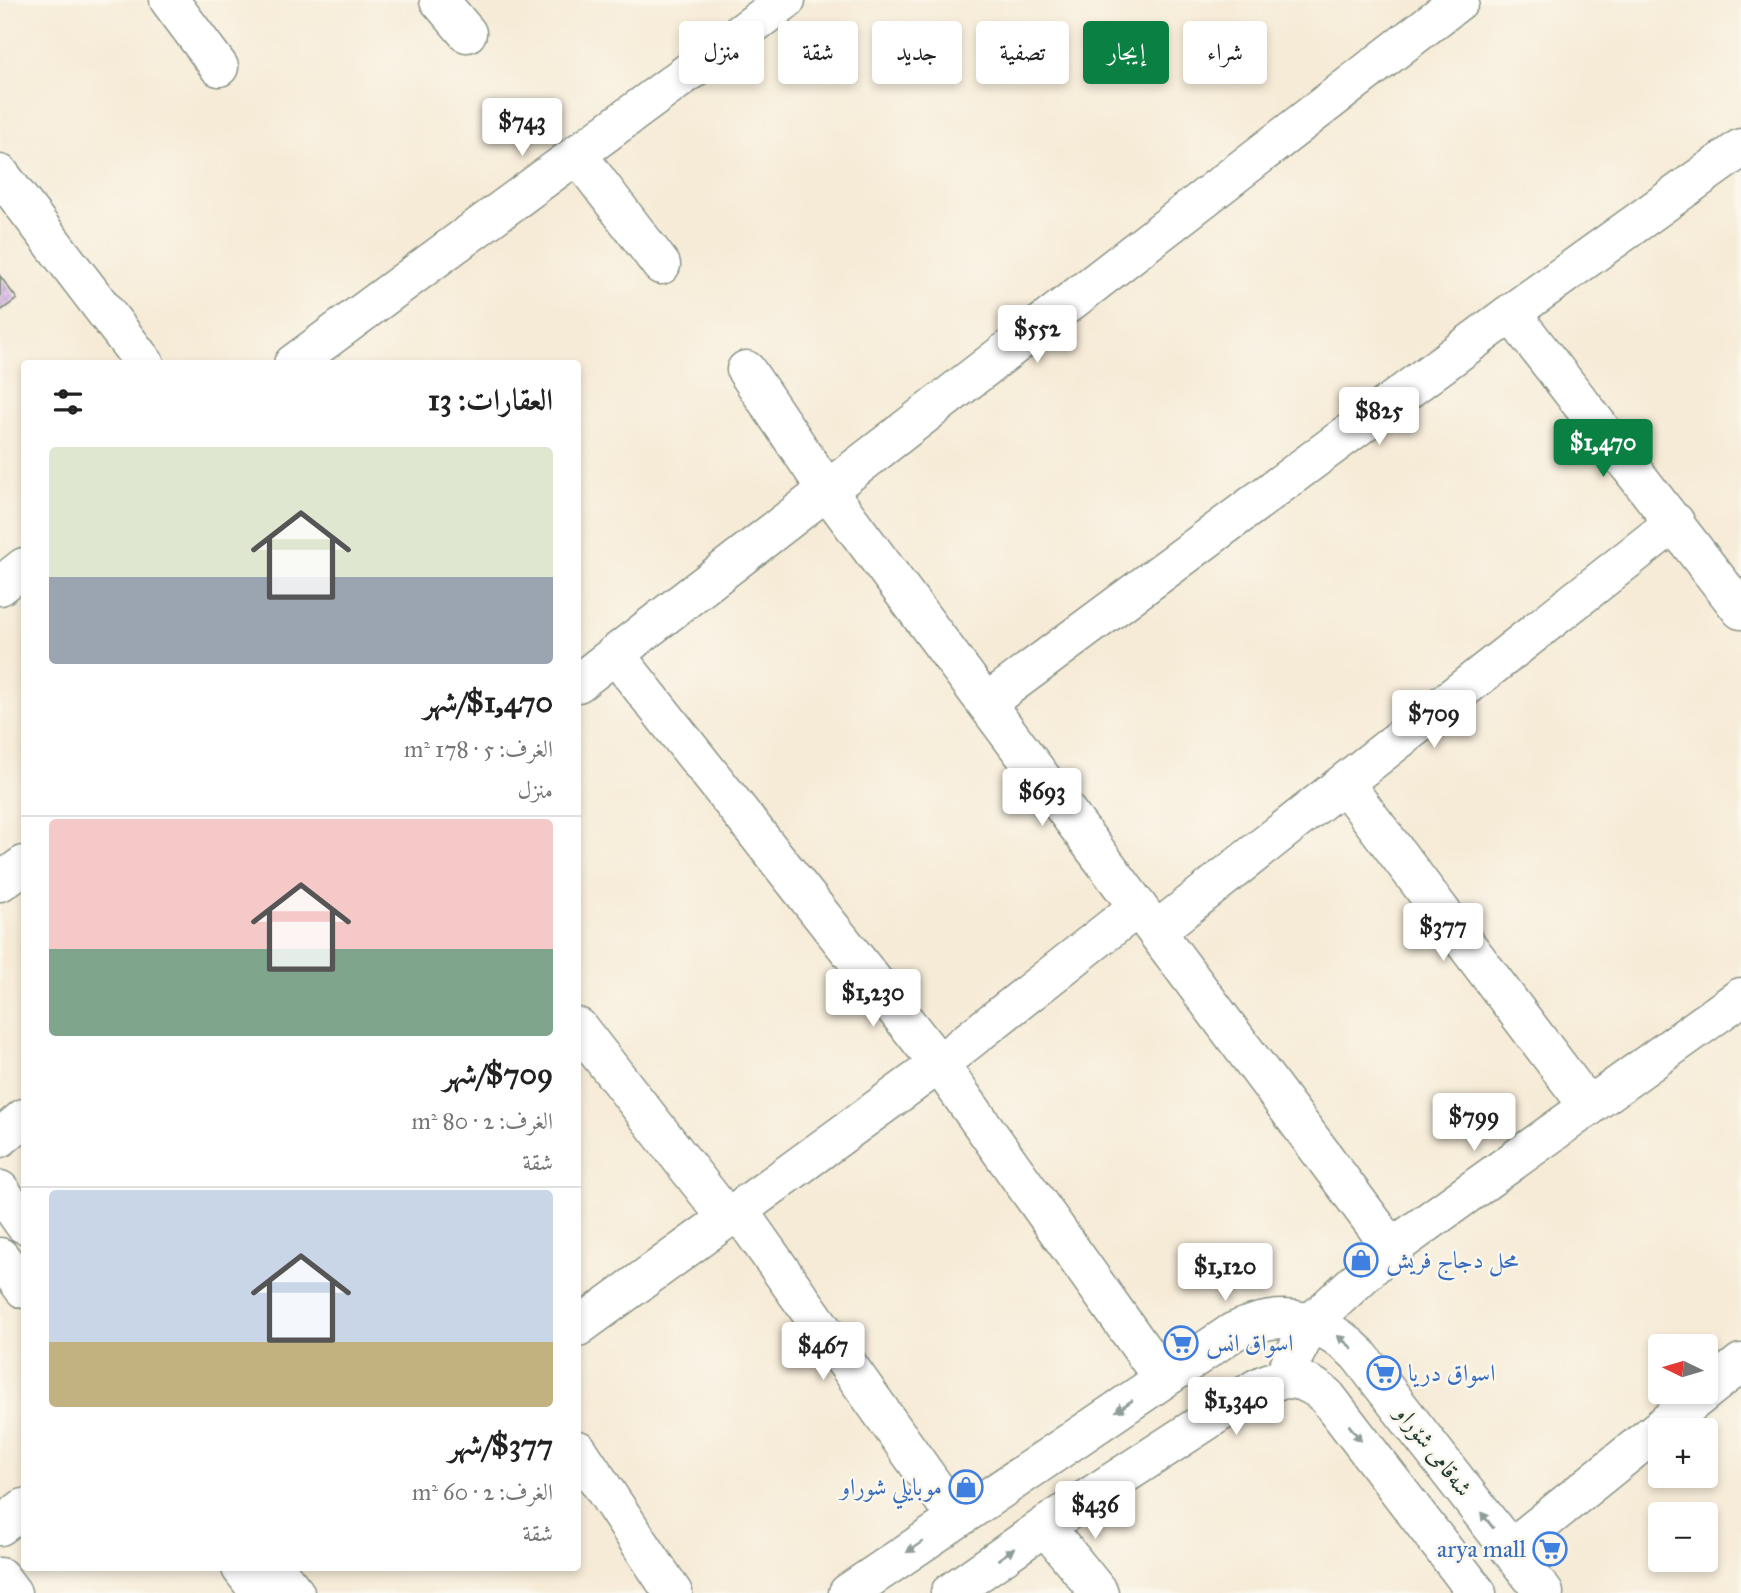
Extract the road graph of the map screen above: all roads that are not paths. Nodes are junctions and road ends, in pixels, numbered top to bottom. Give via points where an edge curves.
1 (169, 0) edge
2 (439, 0) edge
3 (786, 0) edge
4 (1460, 0) edge
5 (467, 33) dead end
6 (219, 67) dead end
7 (1741, 148) edge
8 (577, 154) junction
9 (0, 174) edge
10 (661, 265) dead end
11 (1511, 313) junction
12 (142, 360) edge
13 (298, 360) edge
14 (746, 370) dead end
15 (827, 490) junction
16 (1675, 522) junction
17 (21, 569) edge
18 (1734, 585) edge
19 (0, 586) edge
20 (615, 654) junction
21 (581, 681) edge
22 (986, 703) junction
23 (1344, 783) junction
24 (21, 867) edge
25 (0, 882) edge
26 (1147, 919) junction
27 (1741, 997) edge
28 (581, 1031) edge
29 (939, 1063) junction
30 (1589, 1107) junction
31 (21, 1120) edge
32 (0, 1138) edge
33 (0, 1190) edge
34 (732, 1214) junction
35 (21, 1220) edge
36 (1392, 1248) junction
37 (0, 1257) edge
38 (21, 1285) edge
39 (1311, 1323) junction
40 (581, 1325) edge
41 (1741, 1363) edge
42 (1163, 1379) junction
43 (1282, 1379) junction
44 (1718, 1381) edge
45 (1690, 1404) edge
46 (581, 1455) edge
47 (21, 1510) edge
48 (957, 1519) junction
49 (0, 1526) edge
50 (1045, 1526) junction
51 (1510, 1549) junction
52 (243, 1571) edge
53 (278, 1571) edge
54 (0, 1577) edge
55 (12, 1593) edge
56 (260, 1593) edge
57 (295, 1593) edge
58 (673, 1593) edge
59 (848, 1593) edge
60 (950, 1593) edge
61 (1099, 1593) edge
62 (1477, 1593) edge
63 (1544, 1593) edge

1 - 6 street
2 - 5 street
3 - 8 street
4 - 15 street
7 - 11 street
8 - 10 street
8 - 13 street
9 - 12 street
11 - 16 street
11 - 22 street
14 - 15 street
15 - 20 street
15 - 22 street
16 - 18 street
16 - 23 street
17 - 19 street
20 - 21 street
20 - 29 street
22 - 26 street
23 - 26 street
23 - 30 street
24 - 25 street
26 - 29 street
26 - 36 street
27 - 30 street
28 - 34 street
29 - 34 street
29 - 42 street
30 - 36 street
31 - 32 street
33 - 35 street
34 - 40 street
34 - 48 street
36 - 39 street
37 - 38 street
39 - 42 street, شەقامی شۆراو via 1279,1319 1247,1325
39 - 43 street
51 -> 39 street, شەقامی شۆراو via 1358,1354 1336,1335
41 - 44 street
42 -> 48 street, شەقامی شۆراو
43 - 50 street via 1256,1388
43 -> 62 street via 1307,1382 1327,1397
45 - 51 street
46 - 58 street
47 - 49 street
48 -> 59 street, شەقامی شۆراو
60 -> 50 street
50 - 61 street
51 - 63 street, شەقامی شۆراو
52 - 56 street
53 - 57 street
54 - 55 street

